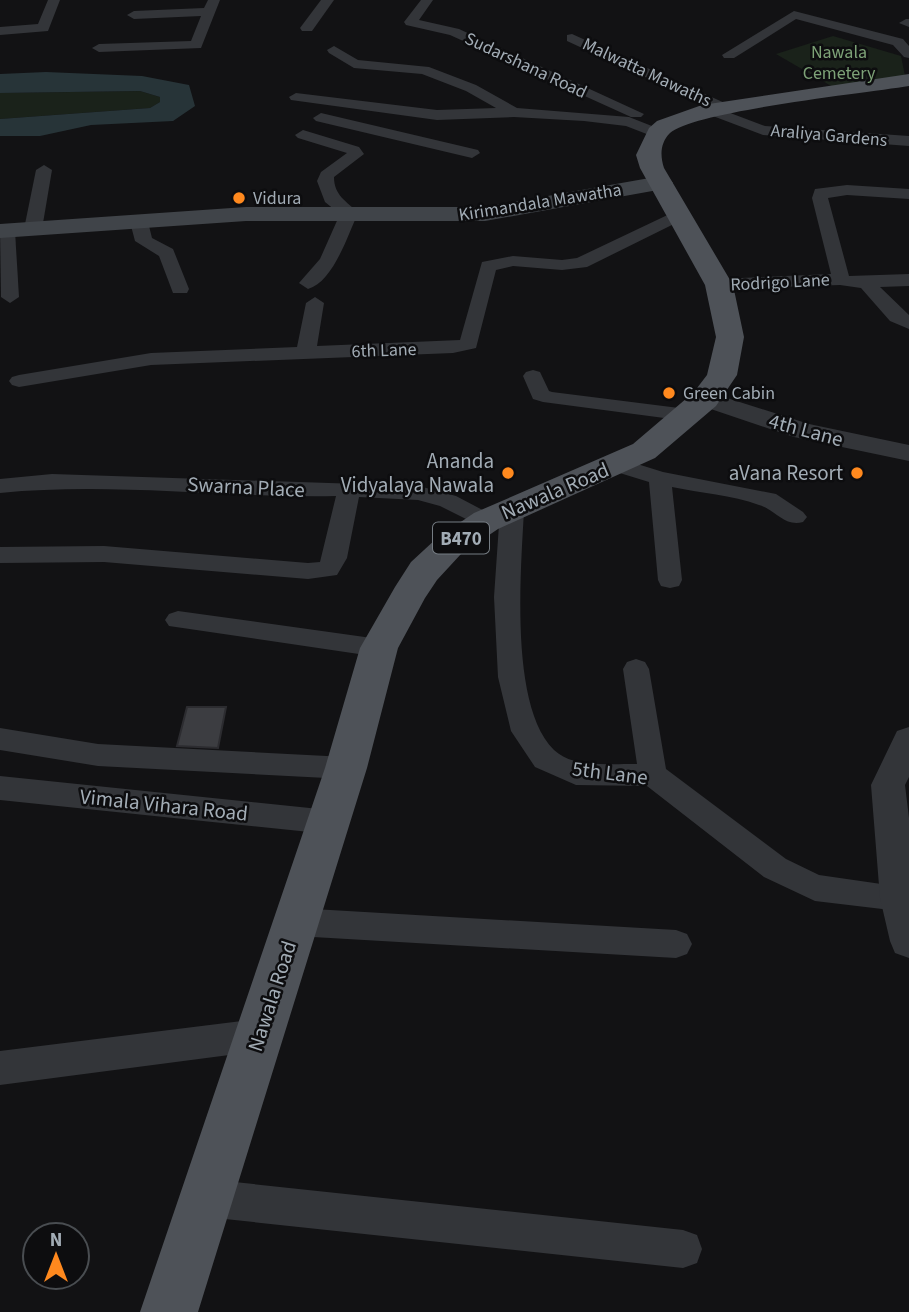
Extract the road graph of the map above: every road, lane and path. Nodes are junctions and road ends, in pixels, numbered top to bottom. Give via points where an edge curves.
1 (54, 0) edge
2 (328, 0) edge
3 (427, 0) edge
4 (815, 5) dead end
5 (212, 6) edge
6 (134, 15) dead end
7 (794, 15) junction
8 (307, 28) dead end
9 (0, 31) edge
10 (572, 37) dead end
11 (99, 48) dead end
12 (334, 50) dead end
13 (909, 54) edge
14 (729, 55) dead end
15 (909, 80) edge
16 (296, 97) dead end
17 (716, 109) junction
18 (514, 112) junction
19 (437, 115) junction
20 (321, 118) dead end
21 (661, 130) junction
22 (303, 135) dead end
23 (409, 137) junction
24 (909, 141) edge
25 (472, 153) dead end
26 (44, 170) dead end
27 (661, 183) junction
28 (909, 194) edge
29 (349, 213) junction
30 (678, 215) junction
31 (139, 222) junction
32 (33, 229) junction
33 (3, 231) edge
34 (841, 279) junction
35 (909, 280) edge
36 (865, 282) junction
37 (308, 283) dead end
38 (719, 285) junction
39 (180, 289) dead end
40 (10, 297) dead end
41 (315, 303) dead end
42 (909, 323) edge
43 (306, 353) junction
44 (533, 376) dead end
45 (19, 381) dead end
46 (696, 407) junction
47 (909, 453) edge
48 (618, 464) junction
49 (660, 478) junction
50 (0, 486) edge
51 (349, 489) junction
52 (499, 515) junction
53 (795, 517) dead end
54 (0, 555) edge
55 (670, 580) dead end
56 (178, 620) dead end
57 (379, 648) junction
58 (636, 669) dead end
59 (0, 739) edge
60 (909, 740) edge
61 (346, 768) junction
62 (653, 775) junction
63 (0, 788) edge
64 (329, 822) junction
65 (296, 922) junction
66 (906, 923) edge
67 (676, 944) dead end
68 (259, 1035) junction
69 (0, 1068) edge
70 (206, 1198) junction
71 (683, 1249) dead end
72 (169, 1312) edge

1 - 9 street via 43,28
2 - 8 street
3 - 21 street, Sudarshana Road via 411,22 454,32
4 - 7 street
5 - 6 street
5 - 11 street via 196,45
7 - 13 street via 898,42
7 - 14 street
10 - 17 street, Malwatta Mawaths
12 - 18 street via 354,64 424,70 471,88
15 - 17 main road
16 - 19 street
17 - 21 main road
17 - 24 street, Araliya Gardens via 763,130
18 - 19 street
18 - 21 street via 584,116
19 - 23 street
20 - 23 street
21 - 27 main road, Nawala Road / B470 via 648,155
22 - 29 street via 356,154 325,181 332,202
23 - 25 street
26 - 32 street
27 - 29 main road, Kirimandala Mawatha via 485,214
27 - 30 main road, Nawala Road / B470
28 - 34 street, Rodrigo Lane via 821,193
29 - 31 main road, Kirimandala Mawatha
29 - 37 street via 328,261
30 - 38 main road, Nawala Road / B470
30 - 43 street, 6th Lane via 581,263 513,261 488,266 469,344
31 - 32 main road, Kirimandala Mawatha
31 - 39 street via 144,241 167,253
32 - 33 main road, Kirimandala Mawatha
33 - 40 street
34 - 36 street, Rodrigo Lane
34 - 38 street, Rodrigo Lane
35 - 36 street, Rodrigo Lane
36 - 42 street via 897,317
38 - 46 main road, Nawala Road / B470 via 730,337 722,375
41 - 43 street
43 - 45 street, 6th Lane via 151,359
44 - 46 street via 540,395 550,398
46 - 47 street, 4th Lane
46 - 48 main road, Nawala Road / B470 via 644,451
48 - 49 street
48 - 52 main road, Nawala Road / B470
49 - 53 street via 768,499
49 - 55 street
50 - 51 street, Swarna Place via 52,481
51 - 52 street, Swarna Place via 419,493
51 - 54 street via 335,558 328,569 104,554
52 - 57 main road, Nawala Road / B470 via 449,546 424,571
52 - 62 street, 5th Lane via 509,660 525,731 545,759 576,774
56 - 57 street
57 - 61 main road, Nawala Road / B470
58 - 62 street
59 - 61 street via 98,755
60 - 66 street via 888,785
61 - 64 main road, Nawala Road / B470
62 - 66 street, 5th Lane via 775,868
63 - 64 street, Vimala Vihara Road
64 - 65 main road, Nawala Road / B470
65 - 67 street
65 - 68 main road, Nawala Road / B470
68 - 69 street
68 - 70 main road, Nawala Road / B470
70 - 71 street
70 - 72 main road, Nawala Road / B470

